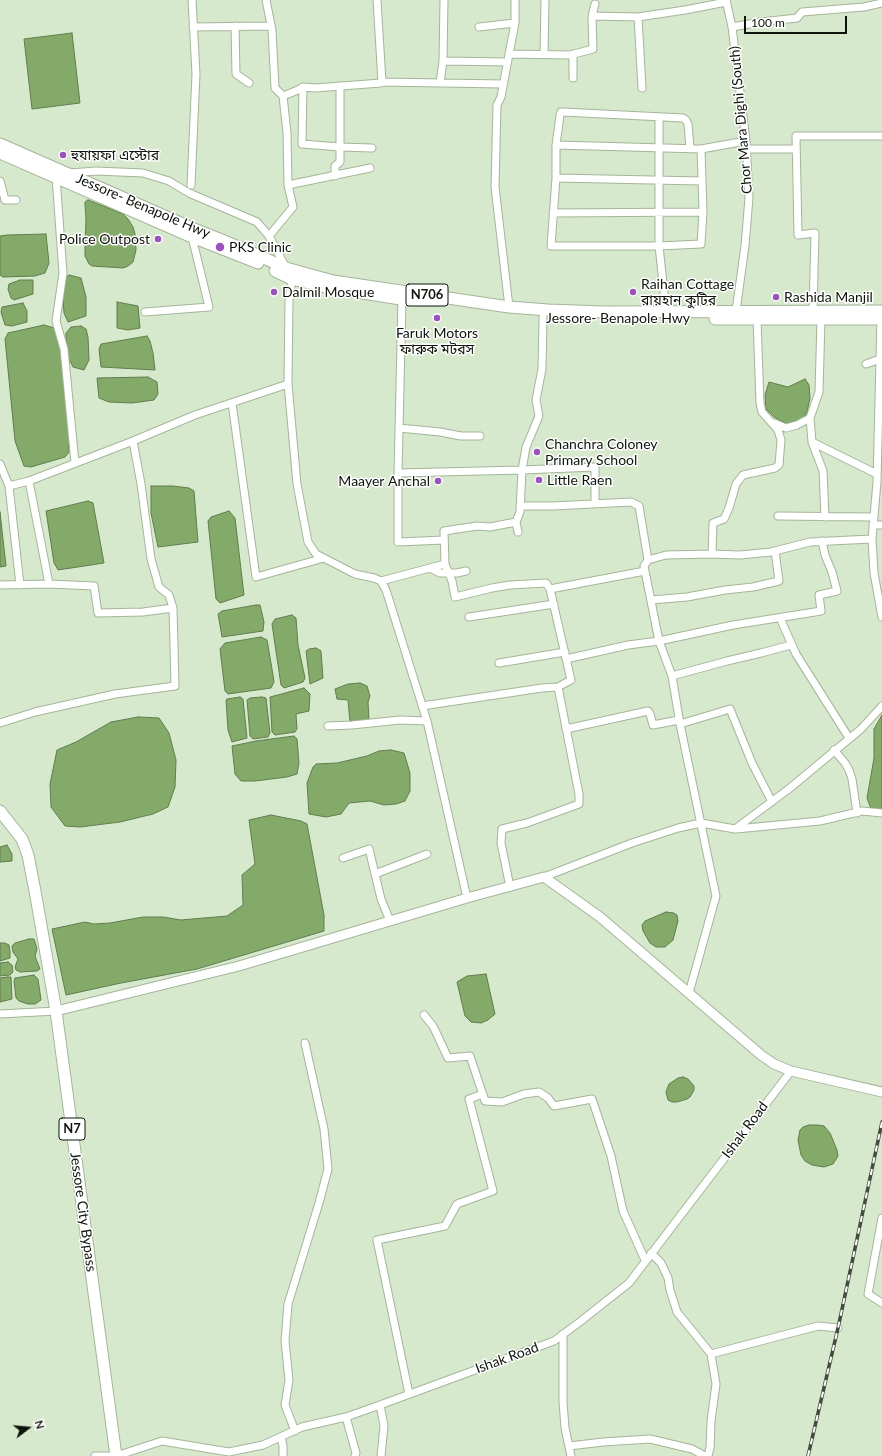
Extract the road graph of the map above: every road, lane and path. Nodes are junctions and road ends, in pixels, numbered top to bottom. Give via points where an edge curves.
1 (192, 0) edge
2 (266, 0) edge
3 (377, 0) edge
4 (444, 0) edge
5 (515, 0) edge
6 (545, 0) edge
7 (726, 1) edge
8 (882, 3) edge
9 (595, 4) dead end
10 (592, 16) junction
11 (638, 17) junction
12 (515, 23) junction
13 (235, 26) junction
14 (271, 26) junction
15 (194, 27) junction
16 (479, 27) dead end
17 (732, 27) junction
18 (509, 54) junction
19 (544, 54) junction
20 (573, 54) junction
21 (443, 61) junction
22 (507, 62) junction
23 (573, 78) dead end
24 (249, 83) dead end
25 (440, 83) junction
26 (380, 84) dead end
27 (503, 84) junction
28 (340, 86) junction
29 (303, 87) junction
30 (642, 88) dead end
31 (283, 96) junction
32 (659, 117) junction
33 (882, 136) edge
34 (0, 144) edge
35 (556, 145) junction
36 (746, 145) junction
37 (340, 147) junction
38 (659, 147) junction
39 (372, 148) dead end
40 (690, 148) junction
41 (701, 149) junction
42 (796, 149) junction
43 (0, 153) edge
44 (370, 168) dead end
45 (61, 175) junction
46 (335, 176) junction
47 (556, 178) junction
48 (701, 180) junction
49 (0, 181) edge
50 (660, 181) junction
51 (191, 185) dead end
52 (288, 185) junction
53 (2, 200) edge
54 (16, 200) dead end
55 (659, 212) junction
56 (703, 212) junction
57 (552, 213) junction
58 (269, 236) junction
59 (192, 237) junction
60 (659, 246) junction
61 (286, 268) junction
62 (292, 279) junction
63 (402, 299) junction
64 (509, 307) junction
65 (666, 311) junction
66 (736, 311) junction
67 (145, 312) dead end
68 (817, 315) junction
69 (881, 315) edge
70 (544, 317) junction
71 (757, 319) junction
72 (880, 358) junction
73 (866, 364) dead end
74 (288, 384) junction
75 (881, 385) edge
76 (232, 403) junction
77 (810, 418) junction
78 (771, 422) junction
79 (399, 428) junction
80 (880, 430) edge
81 (480, 436) dead end
82 (133, 441) junction
83 (812, 442) junction
84 (75, 463) junction
85 (0, 464) edge
86 (522, 470) junction
87 (398, 473) junction
88 (877, 474) junction
89 (29, 481) junction
90 (9, 486) junction
91 (595, 504) junction
92 (520, 506) junction
93 (878, 507) edge
94 (778, 516) dead end
95 (825, 517) junction
96 (874, 521) junction
97 (516, 522) junction
98 (882, 525) edge
99 (518, 532) dead end
100 (872, 539) junction
101 (444, 540) junction
102 (822, 541) junction
103 (775, 551) junction
104 (712, 554) junction
105 (324, 558) junction
106 (648, 560) junction
107 (445, 564) junction
108 (429, 568) junction
109 (466, 571) dead end
110 (645, 571) junction
111 (381, 581) junction
112 (20, 584) junction
113 (49, 584) junction
114 (0, 585) edge
115 (550, 589) junction
116 (651, 600) junction
117 (554, 604) junction
118 (173, 608) junction
119 (469, 617) dead end
120 (882, 617) edge
121 (780, 618) junction
122 (658, 641) junction
123 (791, 645) junction
124 (565, 656) junction
125 (499, 663) dead end
126 (672, 676) junction
127 (558, 687) junction
128 (422, 706) junction
129 (882, 706) edge
130 (427, 721) junction
131 (680, 722) junction
132 (0, 723) edge
133 (328, 726) dead end
134 (566, 729) junction
135 (849, 738) junction
136 (834, 750) junction
137 (772, 802) junction
138 (0, 811) edge
139 (857, 813) junction
140 (882, 813) edge
141 (701, 823) junction
142 (735, 829) junction
143 (427, 854) dead end
144 (342, 858) dead end
145 (375, 874) junction
146 (544, 878) junction
147 (510, 887) junction
148 (467, 898) junction
149 (390, 921) junction
150 (689, 993) junction
151 (56, 1011) junction
152 (0, 1014) edge
153 (424, 1015) dead end
154 (305, 1043) dead end
155 (791, 1071) junction
156 (882, 1092) edge
157 (482, 1094) junction
158 (882, 1218) edge
159 (651, 1253) junction
160 (645, 1260) junction
161 (882, 1303) edge
162 (838, 1328) dead end
163 (563, 1334) junction
164 (711, 1354) junction
165 (409, 1394) junction
166 (380, 1405) junction
167 (346, 1417) junction
168 (295, 1431) junction
169 (281, 1437) junction
170 (569, 1446) junction
171 (95, 1456) edge
172 (116, 1456) edge
173 (282, 1456) edge
174 (355, 1456) edge
175 (382, 1456) edge
176 (571, 1456) edge
177 (708, 1456) edge

1 - 15 street
2 - 14 street
3 - 25 street via 382,82
4 - 21 street
5 - 12 street
6 - 19 street
7 - 11 street
7 - 17 street, Chor Mara Dighi (South)
8 - 17 street via 802,12 797,18
9 - 10 street
10 - 11 street
10 - 20 street via 593,50
11 - 30 street
12 - 16 street
12 - 18 street
13 - 14 street
13 - 15 street
13 - 24 street via 236,74
14 - 31 street via 275,88
15 - 51 street via 196,74
17 - 36 street, Chor Mara Dighi (South)
18 - 19 street
18 - 22 street
19 - 20 street
20 - 23 street
21 - 22 street
21 - 25 street
22 - 27 street
25 - 27 street
26 - 28 street
27 - 64 street via 497,105 495,187
28 - 29 street
28 - 37 street
29 - 31 street
29 - 37 street via 302,144
31 - 52 street
32 - 35 street via 561,112
32 - 38 street
32 - 40 street via 686,120
33 - 42 street via 796,136
34 - 45 highway, Jessore- Benapole Hwy / N706
35 - 38 street
35 - 47 street
36 - 41 street
36 - 42 street
36 - 66 street, Chor Mara Dighi (South) via 749,198
37 - 39 street
37 - 46 street via 340,162 334,166
38 - 40 street
38 - 50 street
40 - 41 street
41 - 48 street
42 - 68 street via 798,235 815,233
43 - 45 highway, Jessore- Benapole Hwy / N706
44 - 46 street
45 - 58 street via 96,171 143,173 169,181 189,193 257,222
45 - 59 highway, Jessore- Benapole Hwy / N706
45 - 61 highway, Jessore- Benapole Hwy / N706
45 - 84 street via 63,273 56,321 64,350
46 - 52 street
47 - 50 street
47 - 57 street
48 - 50 street
48 - 56 street
49 - 53 street
50 - 55 street
52 - 58 street via 293,207
53 - 54 street
55 - 56 street
55 - 57 street
55 - 60 street
56 - 60 street via 701,244
57 - 60 street via 551,246
58 - 61 street
59 - 62 highway, Jessore- Benapole Hwy / N706
59 - 67 street via 209,307
60 - 65 street
61 - 62 street
61 - 64 highway, Jessore- Benapole Hwy / N706 via 333,281
62 - 63 highway, Jessore- Benapole Hwy / N706 via 339,290
62 - 74 street via 289,300
63 - 70 highway, Jessore- Benapole Hwy / N706
63 - 79 street
64 - 65 highway, Jessore- Benapole Hwy / N706 via 555,311
65 - 66 highway, Jessore- Benapole Hwy / N706
66 - 68 highway, Jessore- Benapole Hwy / N706
68 - 69 highway, Jessore- Benapole Hwy / N706
68 - 71 highway, Jessore- Benapole Hwy / N706
68 - 77 street via 819,392
69 - 72 street
70 - 71 highway, Jessore- Benapole Hwy / N706
70 - 86 street via 542,369 536,400 539,416 526,447
71 - 78 street via 760,404 762,412
72 - 73 street
72 - 75 street
74 - 76 street
74 - 105 street via 297,484 308,542 316,554
75 - 80 street
76 - 82 street via 195,415
76 - 105 street via 256,577
77 - 78 street via 786,428
77 - 83 street
78 - 104 street via 778,430 780,440 778,465 775,468 743,475 736,484 724,519 713,523
79 - 81 street
79 - 87 street
80 - 88 street
82 - 84 street
82 - 118 street via 152,559 159,587 169,596
83 - 88 street
83 - 95 street via 823,471
84 - 89 street
85 - 90 street
86 - 87 street
86 - 91 street via 595,467
86 - 92 street
87 - 101 street via 398,542
88 - 93 street
89 - 90 street
89 - 113 street
90 - 112 street
91 - 92 street
91 - 106 street via 631,502 639,506
92 - 97 street
93 - 96 street
94 - 95 street
95 - 96 street
96 - 98 street
96 - 100 street
97 - 99 street
97 - 101 street via 444,531
100 - 102 street
100 - 120 street via 874,573
101 - 107 street
102 - 103 street
102 - 121 street via 836,591 819,595 821,610
103 - 104 street via 740,555
103 - 116 street via 779,581 753,588
104 - 106 street via 666,555
105 - 111 street via 355,574
106 - 110 street via 644,566
107 - 108 street
107 - 115 street via 455,597 510,585 546,583
108 - 109 street via 440,573
108 - 111 street
110 - 115 street
110 - 116 street
111 - 128 street
112 - 113 street
112 - 114 street
113 - 118 street via 94,586 98,613
115 - 117 street
116 - 122 street
117 - 119 street
117 - 124 street
118 - 132 street via 175,686 115,694 35,712
121 - 122 street
121 - 123 street
122 - 124 street
122 - 126 street
123 - 126 street
123 - 135 street
124 - 125 street
124 - 127 street via 571,680
126 - 131 street
127 - 128 street
127 - 134 street
128 - 130 street
129 - 135 street
130 - 133 street via 400,720
130 - 148 street
131 - 134 street via 653,725 648,711
131 - 137 street via 730,709 752,763
131 - 141 street
134 - 147 street via 579,804 527,823 502,829 501,843
135 - 136 street
136 - 137 street
136 - 139 street via 849,770
137 - 142 street
138 - 151 highway, Jessore City Bypass / N7 via 22,839 28,855
139 - 140 street
139 - 142 street via 820,821
141 - 142 street
141 - 146 street via 632,843
141 - 150 street via 716,896
143 - 145 street
144 - 145 street via 369,849
145 - 149 street
146 - 147 street
146 - 150 street via 600,917
147 - 148 street
148 - 149 street
149 - 151 street via 239,966
150 - 155 street via 761,1055
151 - 152 street
151 - 172 highway, Jessore City Bypass / N7
153 - 157 street via 433,1026 448,1058 470,1056
154 - 168 street via 324,1129 328,1169 320,1204 288,1304 285,1341 289,1380 285,1405
155 - 156 street
155 - 159 street, Ishak Road
157 - 160 street via 485,1100 502,1102 539,1092 554,1106 592,1099 611,1156 623,1211
157 - 165 street via 469,1099 493,1191 457,1204 445,1226 377,1240
158 - 161 street via 868,1294
159 - 160 street, Ishak Road
159 - 164 street via 661,1263 668,1278 677,1312
160 - 163 street, Ishak Road via 629,1282
162 - 164 street via 818,1326
163 - 165 street, Ishak Road via 554,1341
163 - 170 street via 563,1402
164 - 177 street via 716,1384
165 - 166 street, Ishak Road
166 - 167 street, Ishak Road
166 - 175 street via 384,1426
167 - 168 street, Ishak Road via 302,1427
167 - 174 street
168 - 169 street, Ishak Road
169 - 172 street, Ishak Road via 263,1445 229,1452 162,1441
169 - 173 street via 284,1446
170 - 176 street
170 - 177 street via 650,1439 692,1449
171 - 172 street, Ishak Road

